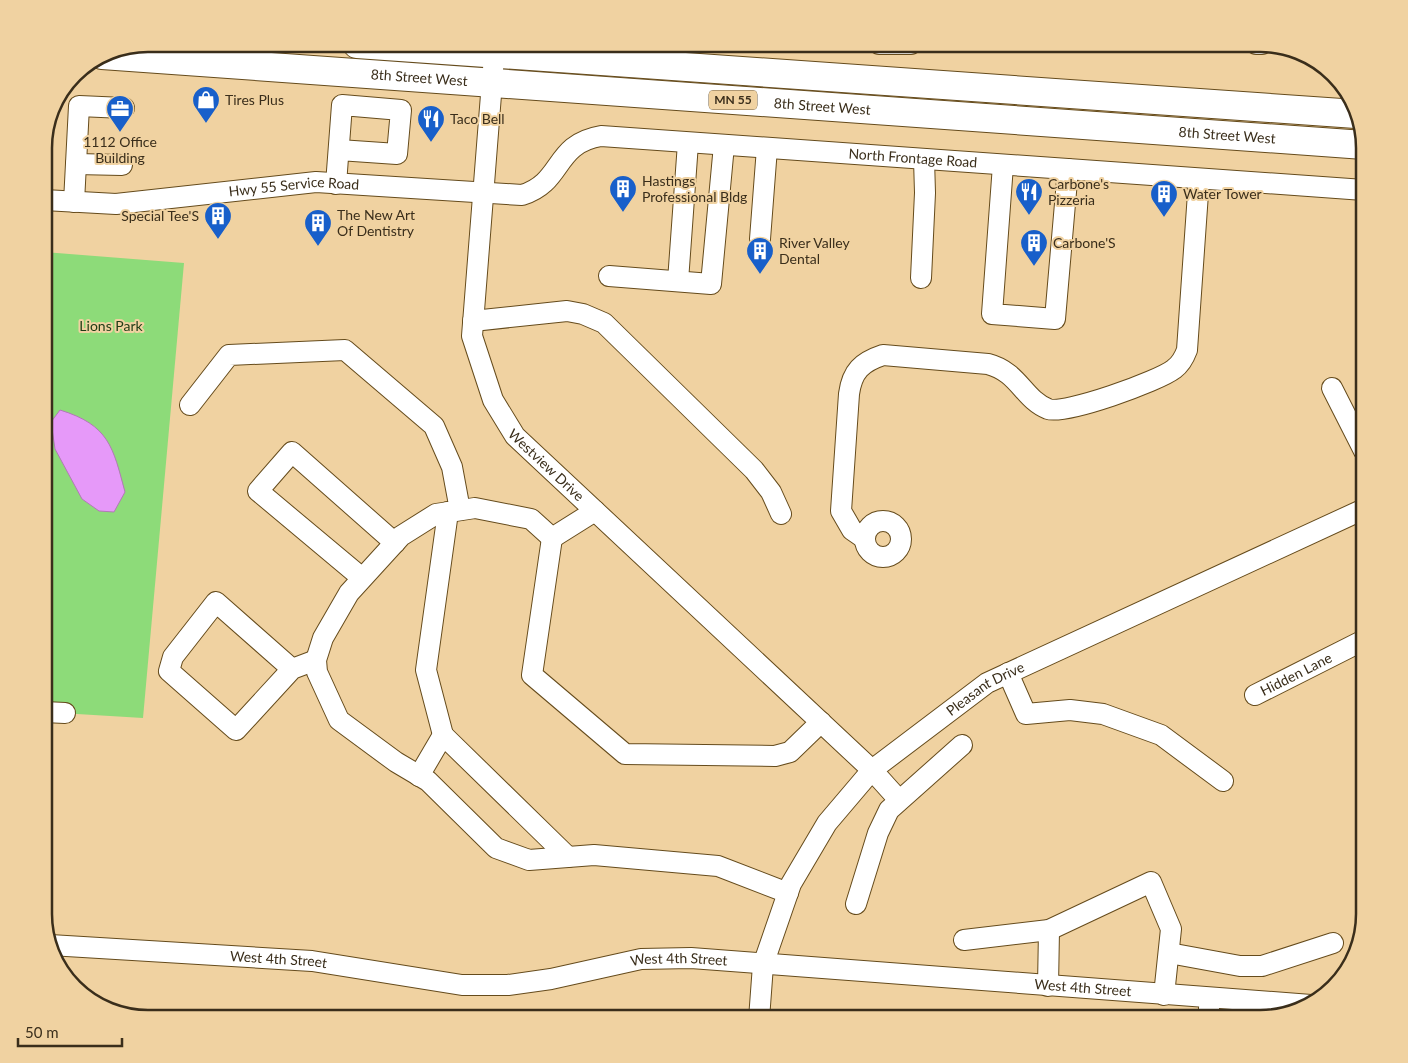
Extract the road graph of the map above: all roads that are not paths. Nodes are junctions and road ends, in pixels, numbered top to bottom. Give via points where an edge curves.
1 (495, 53) edge
2 (555, 53) edge
3 (120, 57) edge
4 (493, 83) junction
5 (124, 108) dead end
6 (1348, 113) edge
7 (688, 143) junction
8 (1355, 144) edge
9 (724, 145) junction
10 (767, 148) junction
11 (339, 150) dead end
12 (924, 159) junction
13 (76, 164) junction
14 (1003, 164) junction
15 (122, 165) dead end
16 (1068, 169) junction
17 (1199, 178) junction
18 (336, 184) junction
19 (1356, 189) edge
20 (484, 194) junction
21 (53, 201) edge
22 (74, 202) junction
23 (760, 238) dead end
24 (609, 276) dead end
25 (921, 278) dead end
26 (678, 281) junction
27 (473, 321) junction
28 (1332, 388) dead end
29 (190, 405) dead end
30 (1356, 435) edge
31 (454, 511) junction
32 (595, 511) junction
33 (1356, 513) edge
34 (781, 514) dead end
35 (552, 538) junction
36 (865, 539) dead end
37 (395, 543) junction
38 (362, 578) junction
39 (1356, 644) edge
40 (316, 660) junction
41 (292, 669) junction
42 (1008, 673) junction
43 (1255, 695) dead end
44 (53, 712) edge
45 (65, 713) dead end
46 (820, 722) junction
47 (443, 735) junction
48 (962, 746) dead end
49 (872, 770) junction
50 (419, 776) junction
51 (1223, 781) dead end
52 (899, 800) junction
53 (568, 857) junction
54 (788, 893) junction
55 (856, 904) dead end
56 (1049, 930) junction
57 (964, 940) dead end
58 (1333, 943) dead end
59 (58, 945) edge
60 (1169, 954) junction
61 (764, 965) junction
62 (1048, 986) junction
63 (1164, 995) junction
64 (1210, 998) junction
65 (1296, 1003) edge
66 (760, 1010) edge
67 (1209, 1010) edge

1 - 4 street, Westview Drive
2 - 6 highway, MN 55
3 - 4 highway, 8th Street West / MN 55
4 - 8 highway, 8th Street West / MN 55
4 - 20 street, Westview Drive
5 - 13 street via 79,106
7 - 9 street, North Frontage Road
7 - 20 street, North Frontage Road via 601,136 585,139 573,146 544,184 534,191
7 - 26 street
9 - 10 street, North Frontage Road
9 - 26 street via 711,284
10 - 12 street, North Frontage Road
10 - 23 street
11 - 18 street
12 - 14 street, North Frontage Road
12 - 25 street
13 - 15 street
13 - 22 street
14 - 16 street, North Frontage Road
14 - 16 street via 992,314 1055,318
16 - 17 street, North Frontage Road
17 - 19 street, North Frontage Road
17 - 36 street via 1187,350 1181,362 1167,374 1074,408 1056,410 1040,404 1005,369 988,364 883,355 861,365 851,381 849,394 840,511 852,530
18 - 20 street, Hwy 55 Service Road
18 - 22 street, Hwy 55 Service Road via 316,182 116,204
20 - 27 street, Westview Drive
21 - 22 street, Hwy 55 Service Road
24 - 26 street
27 - 32 street, Westview Drive via 472,336 493,400 515,436
27 - 34 street via 566,312 583,314 604,323 754,470 771,492
28 - 30 street
29 - 31 street via 229,355 345,350 434,426 452,466
31 - 35 street via 475,508 531,519
31 - 37 street via 436,514
31 - 47 street via 426,670
32 - 35 street
32 - 46 street, Westview Drive
33 - 42 street, Pleasant Drive
35 - 46 street via 532,675 626,754 775,756 790,752
37 - 38 street
37 - 38 street via 292,452 258,491
38 - 40 street via 349,593 323,638
39 - 43 street, Hidden Lane
40 - 41 street
40 - 50 street via 317,672 339,720
41 - 41 street via 236,730 169,671 173,657 216,602
42 - 49 street, Pleasant Drive via 987,682
42 - 51 street via 1026,714 1070,710 1102,714 1161,735
44 - 45 street
46 - 49 street, Westview Drive
47 - 50 street
47 - 53 street
48 - 52 street
49 - 52 street, Westview Drive
49 - 54 street, Pleasant Drive via 827,823
50 - 53 street via 496,848 529,860
52 - 55 street via 889,810 878,833
53 - 54 street via 594,855 718,866
54 - 61 street, Pleasant Drive
56 - 57 street
56 - 60 street via 1151,882 1171,929
56 - 62 street
58 - 60 street via 1262,966 1240,966
59 - 61 street, West 4th Street via 312,961 462,985 508,985 551,979 641,958 691,958
60 - 63 street
61 - 62 street, West 4th Street
61 - 66 street, Pleasant Drive
62 - 63 street, West 4th Street
63 - 64 street, West 4th Street
64 - 65 street, West 4th Street
64 - 67 street

